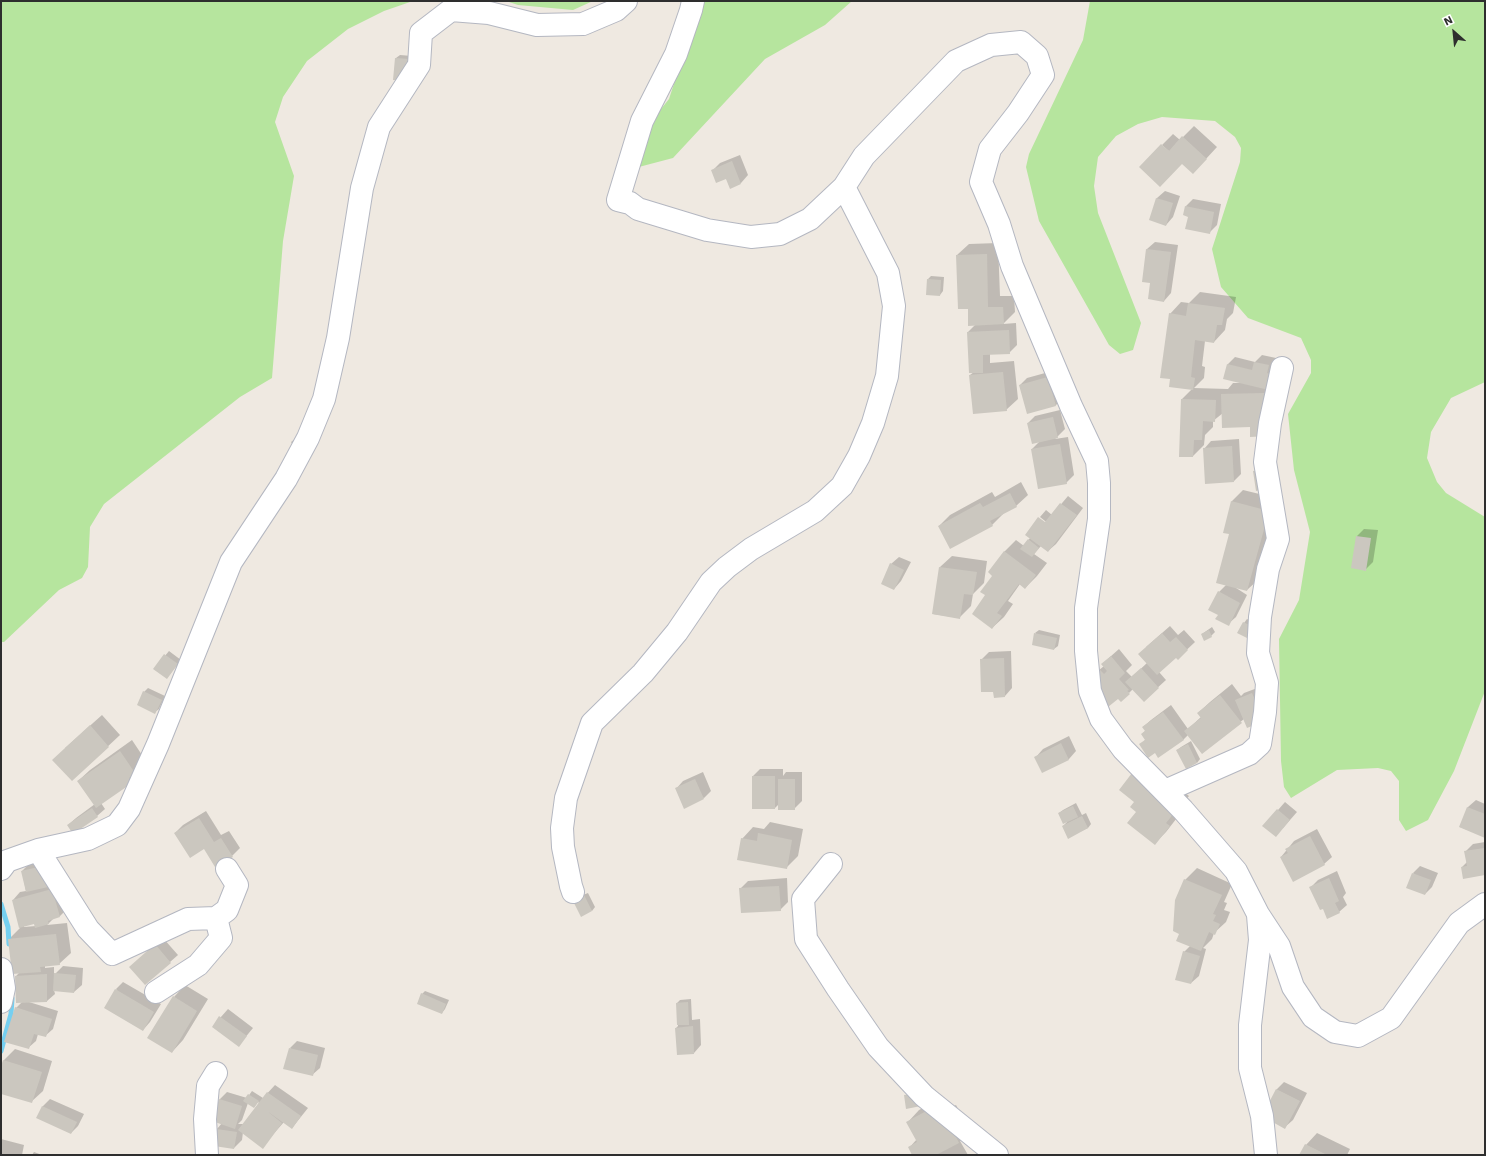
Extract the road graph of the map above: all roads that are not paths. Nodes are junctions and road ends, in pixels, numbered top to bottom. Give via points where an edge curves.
1 (626, 1) edge
2 (692, 1) edge
3 (844, 187) junction
4 (1282, 368) dead end
5 (1165, 791) junction
6 (38, 850) junction
7 (3, 862) edge
8 (832, 864) dead end
9 (227, 869) dead end
10 (573, 892) dead end
11 (1485, 904) edge
12 (1258, 914) junction
13 (216, 918) junction
14 (1, 969) edge
15 (156, 992) dead end
16 (1, 1002) edge
17 (216, 1073) dead end
18 (207, 1155) edge
19 (997, 1155) edge
20 (1266, 1155) edge

1 - 6 street via 616,10 583,24 537,25 489,14 451,10 421,33 419,65 379,127 362,188 338,338 324,399 308,438 286,479 231,562 129,809 117,825 88,839
2 - 3 street via 676,54 642,122 618,200 630,203 638,209 707,230 751,237 780,234 810,219
3 - 5 street via 864,156 956,61 992,45 1022,42 1037,56 1043,75 990,149 982,182 1015,273 1097,461 1099,519 1086,608 1086,651 1090,691 1101,719 1123,749
3 - 10 street via 888,273 894,306 887,376 873,423 859,456 842,486 815,511 751,549 711,582 677,632 644,673 592,723 566,798 562,828 563,847
4 - 5 street via 1270,423 1265,462 1278,539 1268,569 1260,617 1258,653 1267,683 1260,744 1249,754
5 - 12 street via 1236,871
6 - 7 street
6 - 13 street via 88,929 112,954 188,919
8 - 19 street via 803,899 806,939 878,1046 924,1096
9 - 13 street via 237,885 227,910
11 - 12 street via 1459,923 1391,1018 1358,1036 1334,1032 1314,1017 1293,987 1279,946
12 - 20 street via 1260,940 1250,1026 1250,1068 1262,1116
13 - 15 street via 221,938 198,965
14 - 16 street via 4,988
17 - 18 street via 208,1086 205,1119

